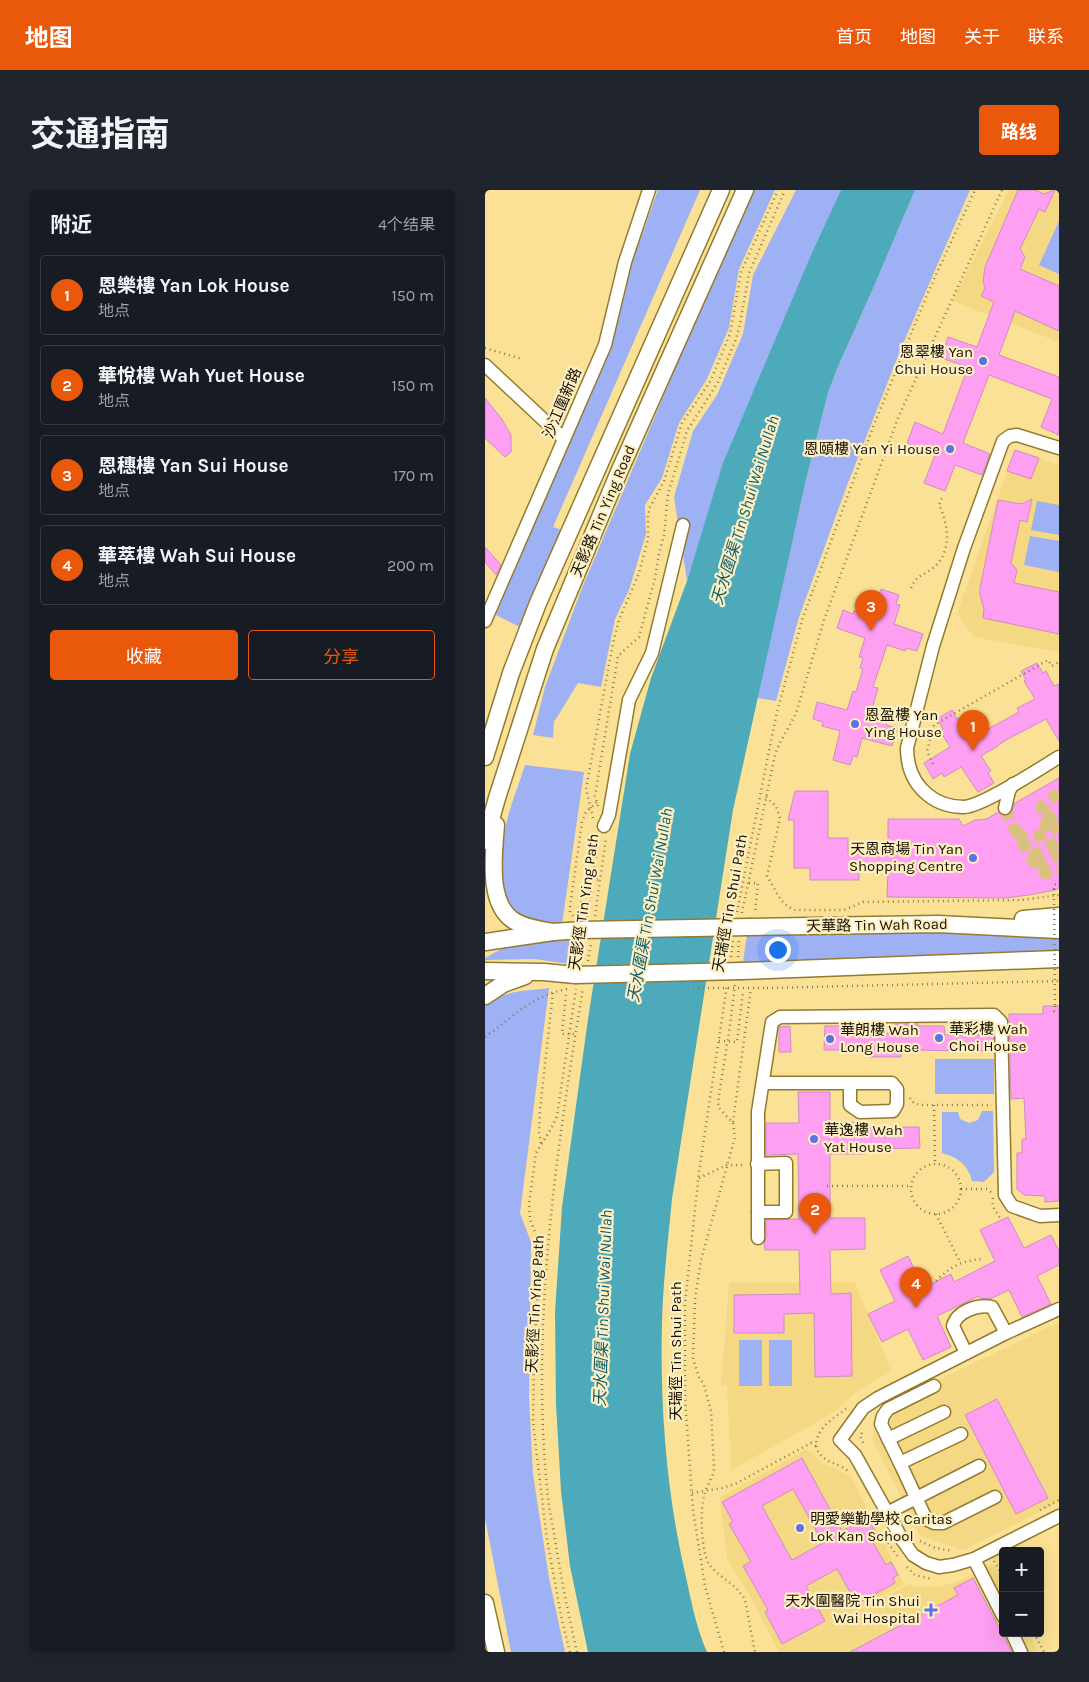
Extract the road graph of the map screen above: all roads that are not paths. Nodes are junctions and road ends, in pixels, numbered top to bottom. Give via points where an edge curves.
1 (649, 190) edge
2 (721, 190) edge
3 (745, 190) edge
4 (485, 365) edge
5 (564, 439) junction
6 (1059, 448) edge
7 (683, 525) dead end
8 (485, 621) edge
9 (485, 756) edge
10 (1059, 757) edge
11 (1013, 784) junction
12 (497, 798) junction
13 (1005, 808) tunnel mouth
14 (599, 826) road end
15 (485, 841) edge
16 (1059, 916) edge
17 (971, 924) junction
18 (1059, 930) edge
19 (553, 932) junction
20 (485, 942) edge
21 (1059, 959) edge
22 (971, 962) junction
23 (1059, 967) edge
24 (485, 971) edge
25 (544, 972) junction
26 (485, 996) edge
27 (763, 1083) junction
28 (850, 1083) dead end
29 (757, 1164) junction
30 (758, 1212) junction
31 (1059, 1215) edge
32 (758, 1238) dead end
33 (1059, 1310) edge
34 (1006, 1334) junction
35 (966, 1353) junction
36 (934, 1386) dead end
37 (944, 1412) dead end
38 (961, 1434) dead end
39 (888, 1439) junction
40 (900, 1463) junction
41 (979, 1466) dead end
42 (995, 1497) dead end
43 (916, 1498) junction
44 (887, 1513) junction
45 (1059, 1516) edge
46 (974, 1559) junction
47 (485, 1603) edge
48 (999, 1608) edge
49 (1014, 1637) edge
50 (497, 1652) edge
51 (1021, 1652) edge

1 - 5 street, 沙江圍新路 via 625,262 605,345
2 - 9 main road, 天影路 Tin Ying Road via 538,603 511,673
3 - 12 main road, 天影路 Tin Ying Road via 619,472 545,649
4 - 5 street
5 - 8 street, 沙江圍新路
6 - 11 street via 1017,435 1003,441 944,611 907,748 909,766 917,784 930,797 946,804 964,807 976,804
7 - 14 street via 652,653 629,700 609,815
10 - 11 street
11 - 13 street
12 - 15 main road, 天影路 Tin Ying Road
12 - 19 main road via 493,868 500,905 515,922
16 - 17 main road
17 - 18 main road, 天華路 Tin Wah Road
17 - 19 main road, 天華路 Tin Wah Road, bridge via 747,921 586,934
19 - 20 main road, 天華路 Tin Wah Road
21 - 22 main road
22 - 23 main road
22 - 25 main road, bridge via 581,975
24 - 25 main road
25 - 26 main road via 522,976
27 - 28 street
27 - 29 street via 758,1112
27 - 31 street via 772,1022 780,1016 994,1016 1001,1022 1005,1195 1012,1206 1040,1216
29 - 30 street
29 - 30 street via 785,1163 786,1212
30 - 32 street
33 - 34 street
34 - 35 street
34 - 35 street via 992,1307 975,1307 959,1316 953,1326
35 - 44 street via 863,1408 840,1440 855,1454
36 - 39 street via 888,1409 881,1424
37 - 39 street
38 - 40 street
39 - 40 street
40 - 43 street
41 - 43 street
42 - 43 street via 943,1523 926,1519
43 - 44 street
44 - 46 street via 913,1555 926,1562 939,1566
45 - 46 street
46 - 48 street
47 - 50 main road
49 - 51 street

